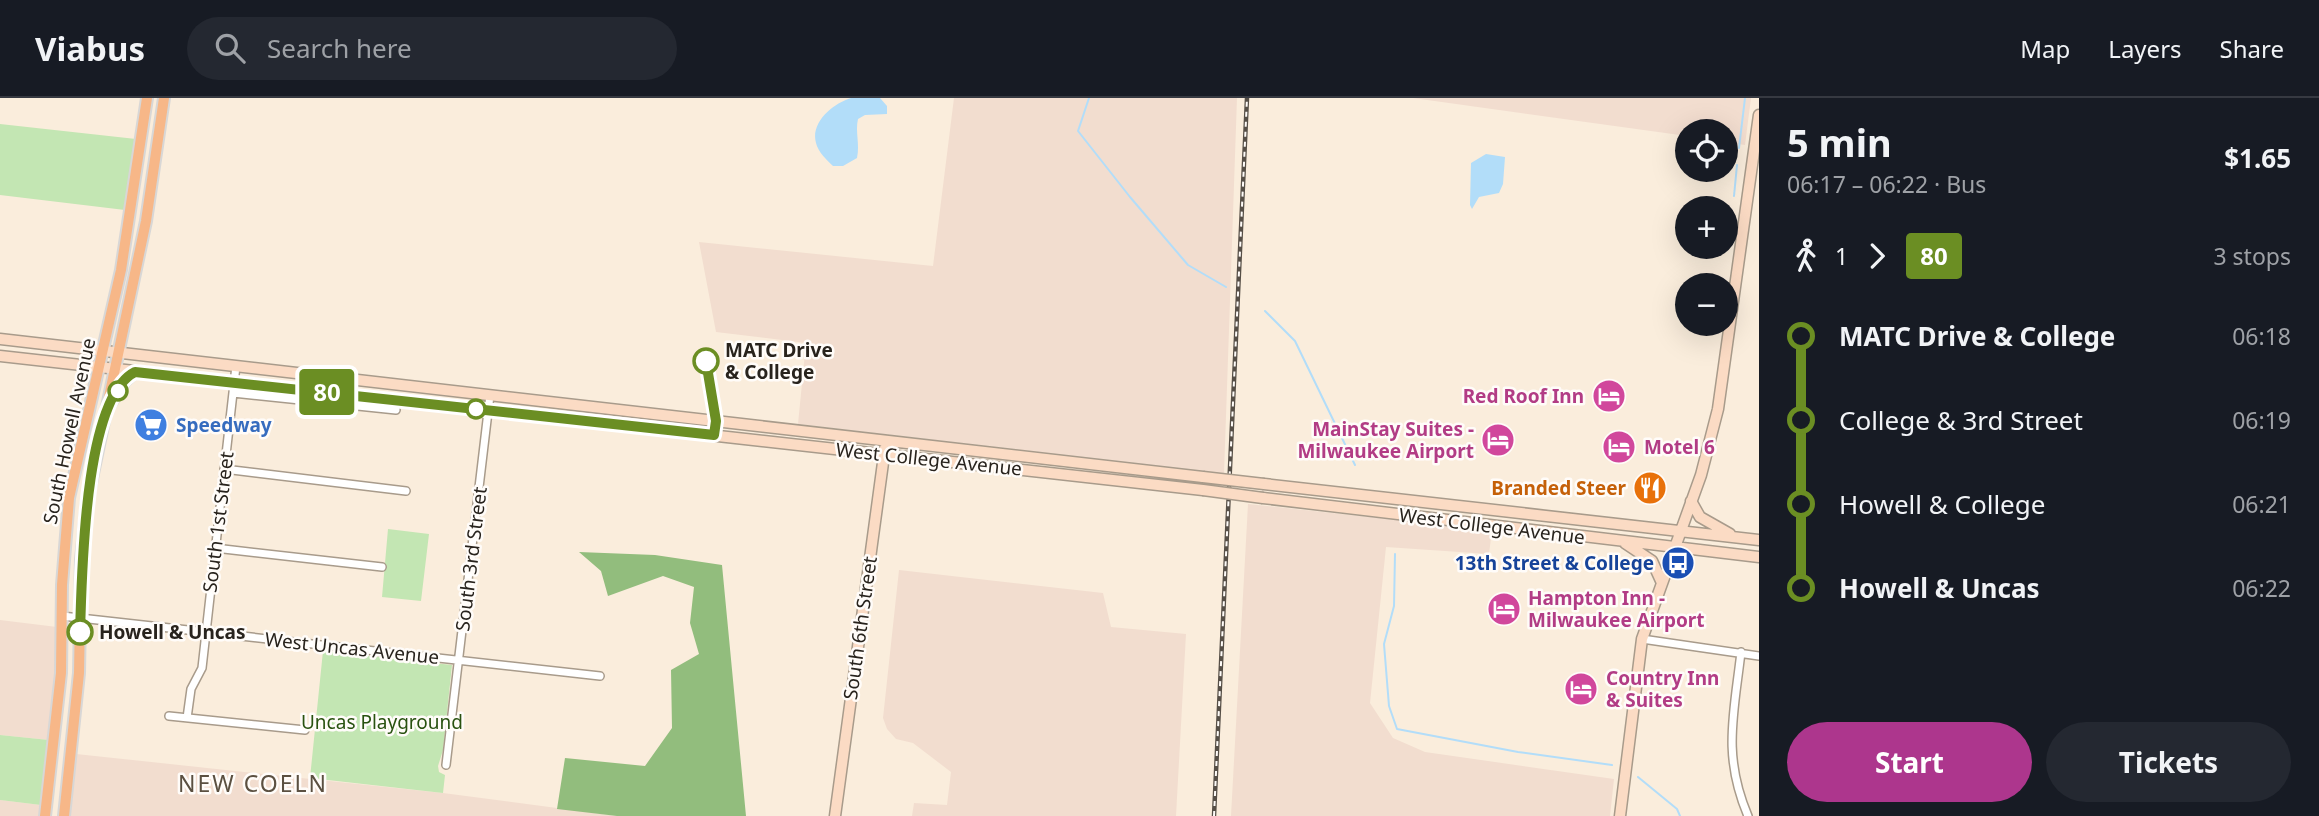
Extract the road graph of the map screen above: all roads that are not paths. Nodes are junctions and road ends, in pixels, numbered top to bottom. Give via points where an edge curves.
1 (147, 98) edge
2 (164, 98) edge
3 (1759, 115) edge
4 (0, 339) edge
5 (103, 351) junction
6 (117, 352) junction
7 (0, 356) edge
8 (236, 366) junction
9 (98, 368) junction
10 (113, 370) junction
11 (135, 372) junction
12 (234, 387) junction
13 (491, 395) junction
14 (489, 410) junction
15 (396, 411) dead end
16 (105, 412) junction
17 (886, 440) junction
18 (884, 453) junction
19 (224, 469) junction
20 (405, 491) dead end
21 (1691, 501) junction
22 (1631, 526) junction
23 (1680, 532) junction
24 (1740, 538) junction
25 (1759, 540) edge
26 (1625, 542) junction
27 (215, 548) junction
28 (1675, 548) junction
29 (1759, 557) edge
30 (382, 567) dead end
31 (1662, 583) junction
32 (62, 616) junction
33 (81, 618) junction
34 (205, 632) junction
35 (1642, 639) junction
36 (364, 650) junction
37 (1741, 652) junction
38 (1759, 656) edge
39 (363, 659) dead end
40 (459, 660) junction
41 (600, 676) dead end
42 (169, 716) dead end
43 (187, 718) junction
44 (305, 730) dead end
45 (446, 765) dead end
46 (44, 816) edge
47 (64, 816) edge
48 (835, 816) edge
49 (1620, 816) edge
50 (1748, 816) edge

1 - 5 main road, South Howell Avenue via 128,231
2 - 6 main road, South Howell Avenue via 146,221
3 - 21 main road via 1720,397 1709,450
4 - 5 main road, West College Avenue
5 - 6 main road, West College Avenue
5 - 9 main road, South Howell Avenue
6 - 8 main road, West College Avenue
6 - 10 main road, South Howell Avenue
7 - 9 main road, West College Avenue
8 - 12 street, South 1st Street
8 - 13 main road, West College Avenue
9 - 10 main road, West College Avenue
9 - 32 main road, South Howell Avenue via 68,508
10 - 11 main road, West College Avenue
10 - 16 main road, South Howell Avenue
11 - 12 main road, West College Avenue
11 - 16 main road
12 - 14 main road, West College Avenue
12 - 15 street, West College Avenue
12 - 19 street, South 1st Street
13 - 14 street, South 3rd Street
13 - 17 main road, West College Avenue
14 - 18 main road, West College Avenue
14 - 40 street, South 3rd Street
16 - 33 main road, South Howell Avenue via 86,515
17 - 18 main road, South 6th Street
17 - 22 main road, West College Avenue, bridge
18 - 26 main road, West College Avenue, bridge
18 - 48 main road, South 6th Street
19 - 20 street
19 - 27 street, South 1st Street
21 - 23 main road
21 - 24 main road via 1700,517
22 - 23 main road, West College Avenue
22 - 26 main road
23 - 24 main road, West College Avenue
23 - 28 main road
24 - 25 main road, West College Avenue
26 - 28 main road, West College Avenue
26 - 31 main road via 1652,561
27 - 30 street
27 - 34 street, South 1st Street
28 - 29 main road, West College Avenue
28 - 31 main road
31 - 35 main road
32 - 33 street, West Uncas Avenue
32 - 46 main road, South Howell Avenue via 61,673
33 - 34 street, West Uncas Avenue
33 - 47 main road, South Howell Avenue
34 - 36 street, West Uncas Avenue
34 - 43 street, South 1st Street via 202,668 191,689
35 - 37 street
35 - 49 main road
36 - 39 street
36 - 40 street, West Uncas Avenue
37 - 38 street
37 - 50 street via 1731,752
40 - 41 street, West Uncas Avenue
40 - 45 street, South 3rd Street
42 - 43 street
43 - 44 street

